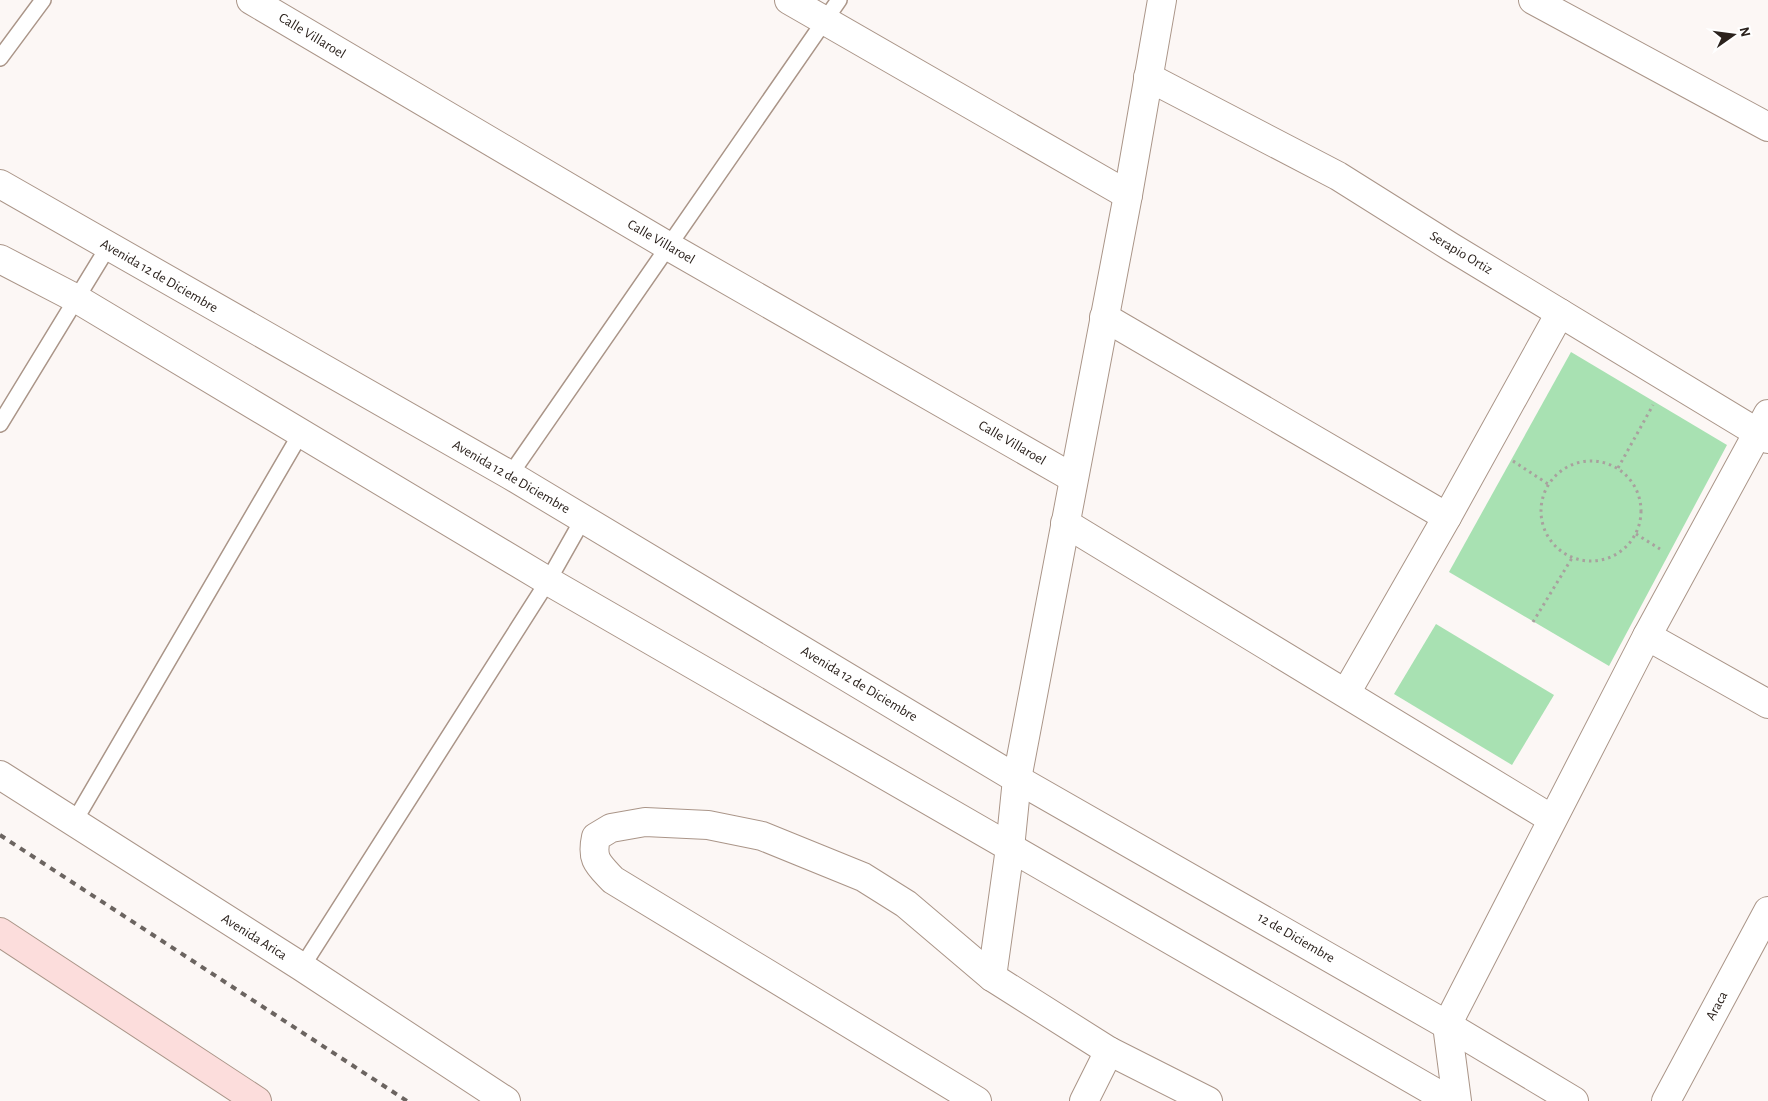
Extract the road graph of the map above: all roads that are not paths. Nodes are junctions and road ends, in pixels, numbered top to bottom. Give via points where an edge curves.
1 (43, 0) edge
2 (251, 0) edge
3 (789, 0) edge
4 (1162, 0) edge
5 (1533, 0) edge
6 (832, 10) edge
7 (0, 58) edge
8 (1148, 77) junction
9 (1768, 127) edge
10 (0, 184) edge
11 (1128, 195) junction
12 (668, 246) junction
13 (108, 247) junction
14 (0, 259) edge
15 (77, 299) junction
16 (1560, 313) junction
17 (1104, 317) junction
18 (0, 424) edge
19 (1765, 428) edge
20 (301, 433) junction
21 (510, 475) junction
22 (1074, 478) junction
23 (1447, 518) junction
24 (583, 519) junction
25 (1065, 523) junction
26 (548, 581) junction
27 (1648, 636) junction
28 (1346, 693) junction
29 (1768, 704) edge
30 (0, 775) edge
31 (1017, 779) junction
32 (1552, 819) junction
33 (74, 822) junction
34 (1010, 848) junction
35 (1768, 911) edge
36 (0, 932) edge
37 (302, 967) junction
38 (992, 977) junction
39 (1447, 1024) junction
40 (1110, 1051) junction
41 (257, 1101) edge
42 (506, 1101) edge
43 (977, 1101) edge
44 (1084, 1101) edge
45 (1208, 1101) edge
46 (1450, 1101) edge
47 (1457, 1101) edge
48 (1574, 1101) edge
49 (1666, 1101) edge

1 - 7 lane
2 - 12 street, Calle Villaroel
3 - 6 street
4 - 8 street
5 - 9 street
6 - 11 street
6 - 12 lane
8 - 11 street
8 - 16 street, Serapio Ortiz via 1338,176
10 - 13 street, Avenida 12 de Diciembre
11 - 17 street
12 - 21 lane
12 - 22 street, Calle Villaroel
13 - 15 lane
13 - 21 street, Avenida 12 de Diciembre
14 - 15 street
15 - 18 lane
15 - 20 street
16 - 19 street, Serapio Ortiz via 1668,378
16 - 23 street
17 - 22 street
17 - 23 street
19 - 27 street
20 - 26 street
20 - 33 lane
21 - 24 street, Avenida 12 de Diciembre
22 - 25 street
23 - 28 street
24 - 26 lane
24 - 31 street, Avenida 12 de Diciembre
25 - 28 street
25 - 31 street
26 - 34 street
26 - 37 lane
27 - 29 street
27 - 32 street
28 - 32 street
30 - 33 street, Avenida Arica
31 - 34 street
31 - 39 street, 12 de Diciembre
32 - 39 street
33 - 37 street, Avenida Arica
34 - 38 street
34 - 46 street
35 - 49 street, Araca
36 - 41 main road
37 - 42 street, Avenida Arica
38 - 40 street
38 - 43 street via 906,904 863,877 762,836 708,825 645,822 611,828 596,837 595,859 613,880
39 - 47 street
39 - 48 street, 12 de Diciembre
40 - 44 street
40 - 45 street

